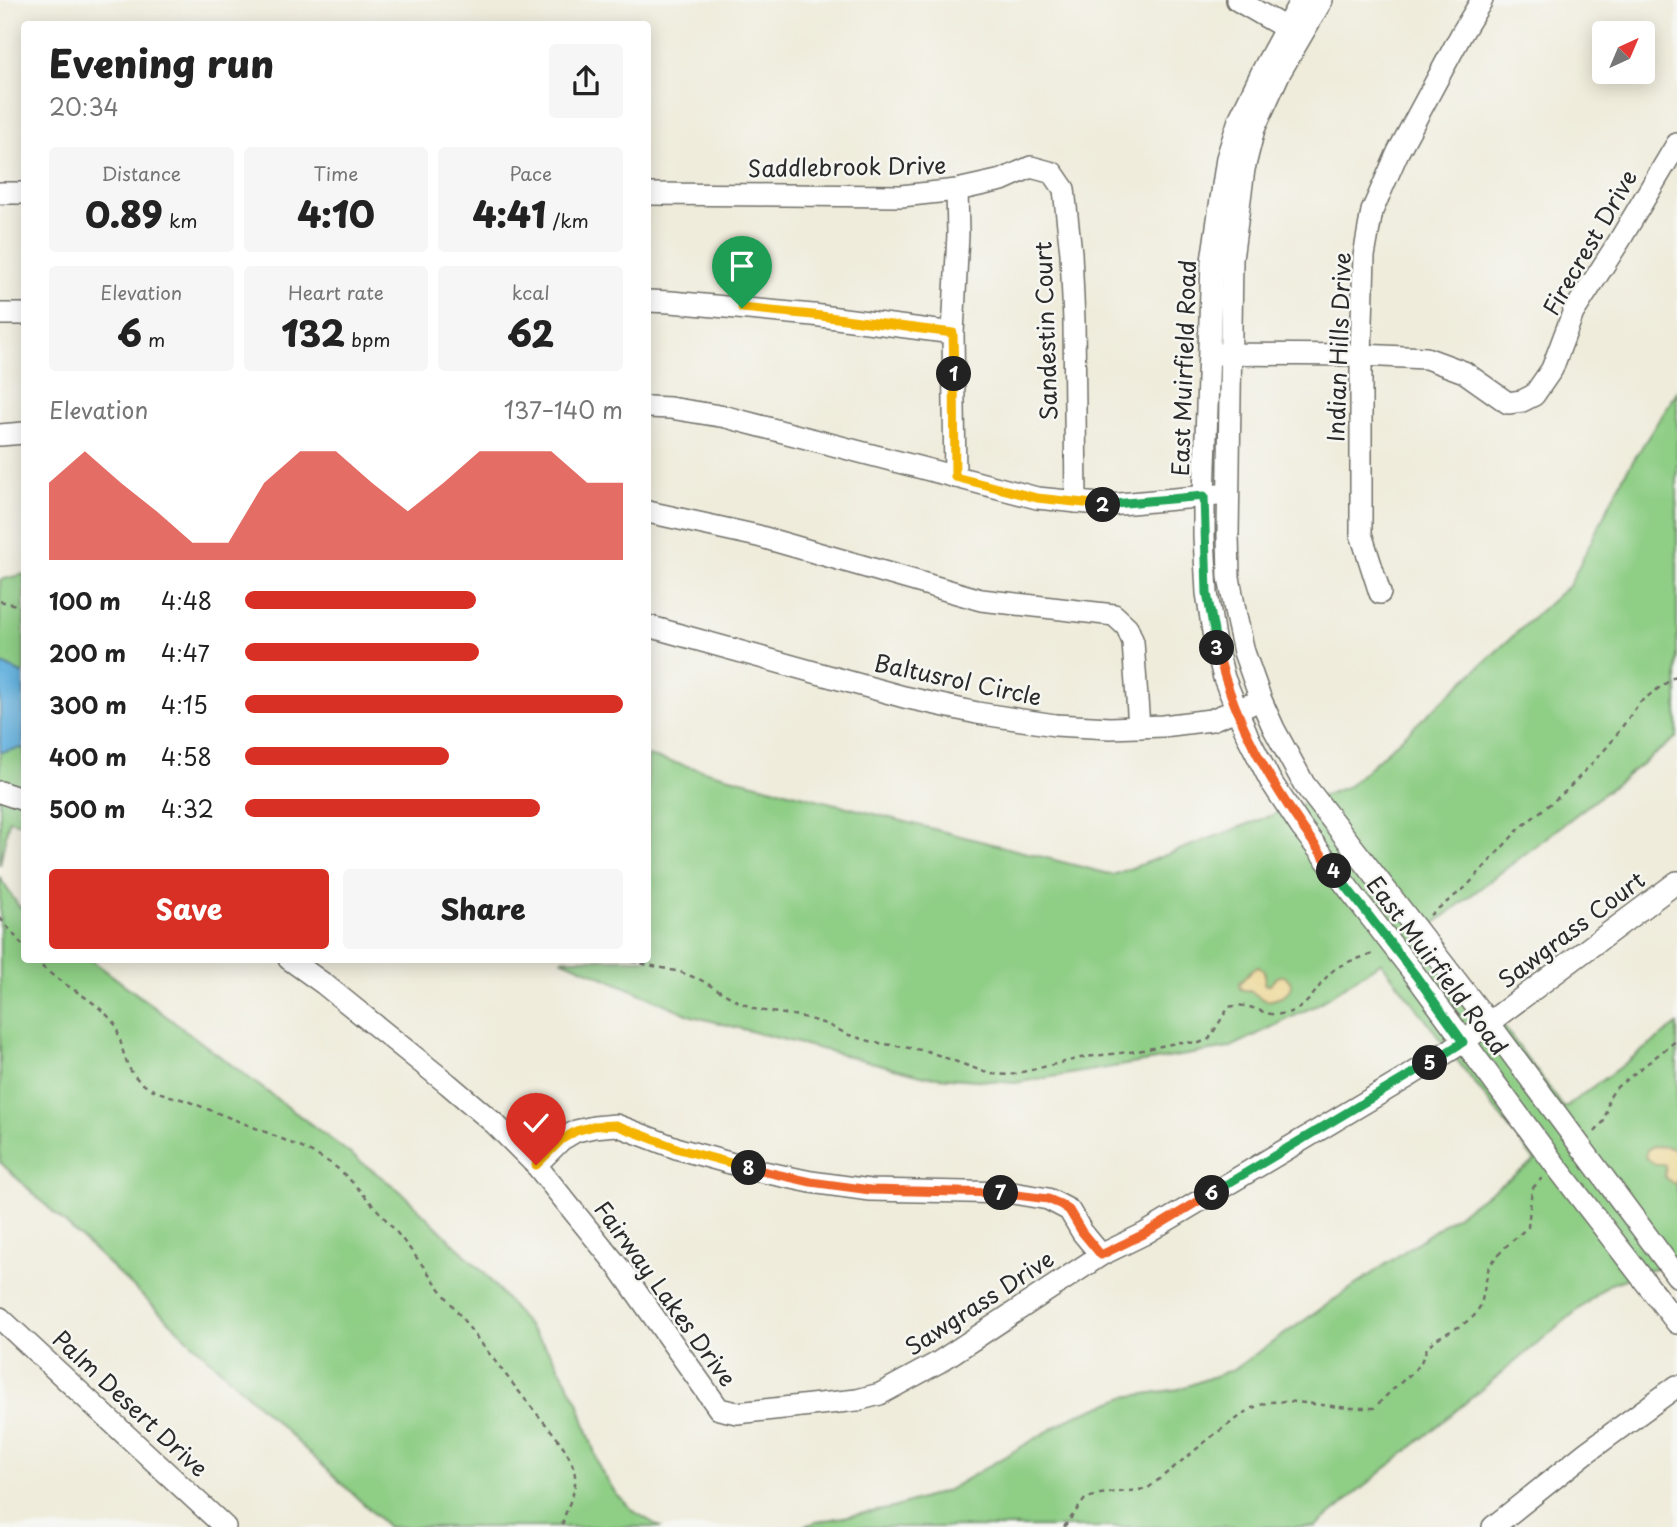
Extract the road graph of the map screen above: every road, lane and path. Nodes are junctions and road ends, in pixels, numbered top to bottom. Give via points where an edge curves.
1 (1237, 0) edge
2 (1301, 0) edge
3 (1322, 0) edge
4 (1482, 0) edge
5 (1293, 32) junction
6 (1677, 144) edge
7 (1044, 169) joint
8 (957, 190) junction
9 (0, 193) edge
10 (21, 193) edge
11 (651, 194) edge
12 (651, 301) edge
13 (0, 314) edge
14 (21, 314) edge
15 (953, 333) junction
16 (1220, 354) junction
17 (1361, 355) junction
18 (651, 407) edge
19 (21, 433) edge
20 (0, 435) edge
21 (955, 477) junction
22 (1229, 495) junction
23 (1204, 496) junction
24 (1076, 502) junction
25 (651, 513) edge
26 (1380, 593) dead end
27 (0, 601) edge
28 (21, 606) edge
29 (651, 627) edge
30 (1677, 675) edge
31 (1261, 700) junction
32 (1237, 711) junction
33 (1139, 727) junction
34 (0, 792) edge
35 (21, 799) edge
36 (1677, 882) edge
37 (0, 918) edge
38 (1414, 927) junction
39 (21, 943) edge
40 (1391, 943) junction
41 (38, 963) edge
42 (295, 963) edge
43 (640, 963) edge
44 (1489, 1023) junction
45 (1677, 1040) edge
46 (1463, 1042) junction
47 (1580, 1147) junction
48 (536, 1165) junction
49 (1556, 1166) junction
50 (1101, 1255) junction
51 (1677, 1276) edge
52 (0, 1318) edge
53 (1677, 1323) edge
54 (1677, 1386) edge
55 (719, 1409) joint
56 (226, 1527) edge
57 (562, 1527) edge
58 (1064, 1527) edge
59 (1493, 1527) edge

1 - 5 street
2 - 5 street
3 - 5 street
4 - 17 street, Indian Hills Drive via 1398,152 1372,211 1364,256
5 - 16 street via 1254,129 1244,169
6 - 17 street, Firecrest Drive via 1573,313 1552,369 1534,395 1508,403 1464,372 1426,358
7 - 8 street, Saddlebrook Drive via 1031,167 1002,180
7 - 24 street, Sandestin Court via 1064,188 1071,253
8 - 11 street, Saddlebrook Drive via 901,196
8 - 15 street
9 - 10 street
12 - 15 street
13 - 14 street
15 - 21 street
16 - 17 street
16 - 22 street, East Muirfield Road
16 - 23 street, East Muirfield Road
17 - 26 street, Indian Hills Drive via 1361,534
18 - 21 street via 726,417
19 - 20 street
21 - 24 street via 1037,498
22 - 23 street
22 - 31 street, East Muirfield Road via 1229,577 1244,652
23 - 24 street via 1109,505
23 - 32 street, East Muirfield Road via 1207,593 1224,678
25 - 33 street via 758,536 982,600 1114,615 1127,626 1133,642
27 - 28 path
29 - 33 street, Baltusrol Circle via 976,713 1068,726
30 - 38 path via 1640,702 1609,745 1567,790 1519,829 1466,887
31 - 32 street, Baltusrol Circle
31 - 38 street, East Muirfield Road via 1304,785
32 - 33 street, Baltusrol Circle via 1211,720
32 - 40 street, East Muirfield Road via 1270,779 1301,827
34 - 35 street
36 - 44 street, Sawgrass Court
37 - 39 path
38 - 44 street, East Muirfield Road
40 - 43 path via 1334,970 1310,1000 1286,1013 1267,1014 1244,1005 1229,1007 1209,1039 1199,1043 1085,1056 1010,1075 990,1074 927,1051 873,1042 799,1016 757,1010 701,980
40 - 46 street, East Muirfield Road
41 - 57 path via 101,1007 116,1025 126,1065 148,1088 292,1143 330,1163 356,1186 391,1224 571,1460 575,1488
42 - 48 street, Fairway Lakes Drive via 448,1084
44 - 46 street, Sawgrass Court
44 - 47 street, East Muirfield Road
45 - 47 path via 1617,1087 1608,1099 1604,1121
46 - 49 street, East Muirfield Road
46 - 50 street, Sawgrass Drive via 1144,1234
47 - 51 street, East Muirfield Road
48 - 50 street via 576,1131 616,1125 679,1149 811,1182 870,1190 1013,1193 1048,1199 1069,1210
48 - 55 street, Fairway Lakes Drive via 620,1269
49 - 53 street, East Muirfield Road
49 - 58 path via 1532,1189 1528,1227 1489,1266 1481,1305 1474,1316 1434,1340 1413,1372 1374,1408 1287,1401 1252,1408 1147,1489 1086,1499
50 - 55 street, Sawgrass Drive via 939,1362 880,1394 737,1413
52 - 56 street, Palm Desert Drive
54 - 59 street

